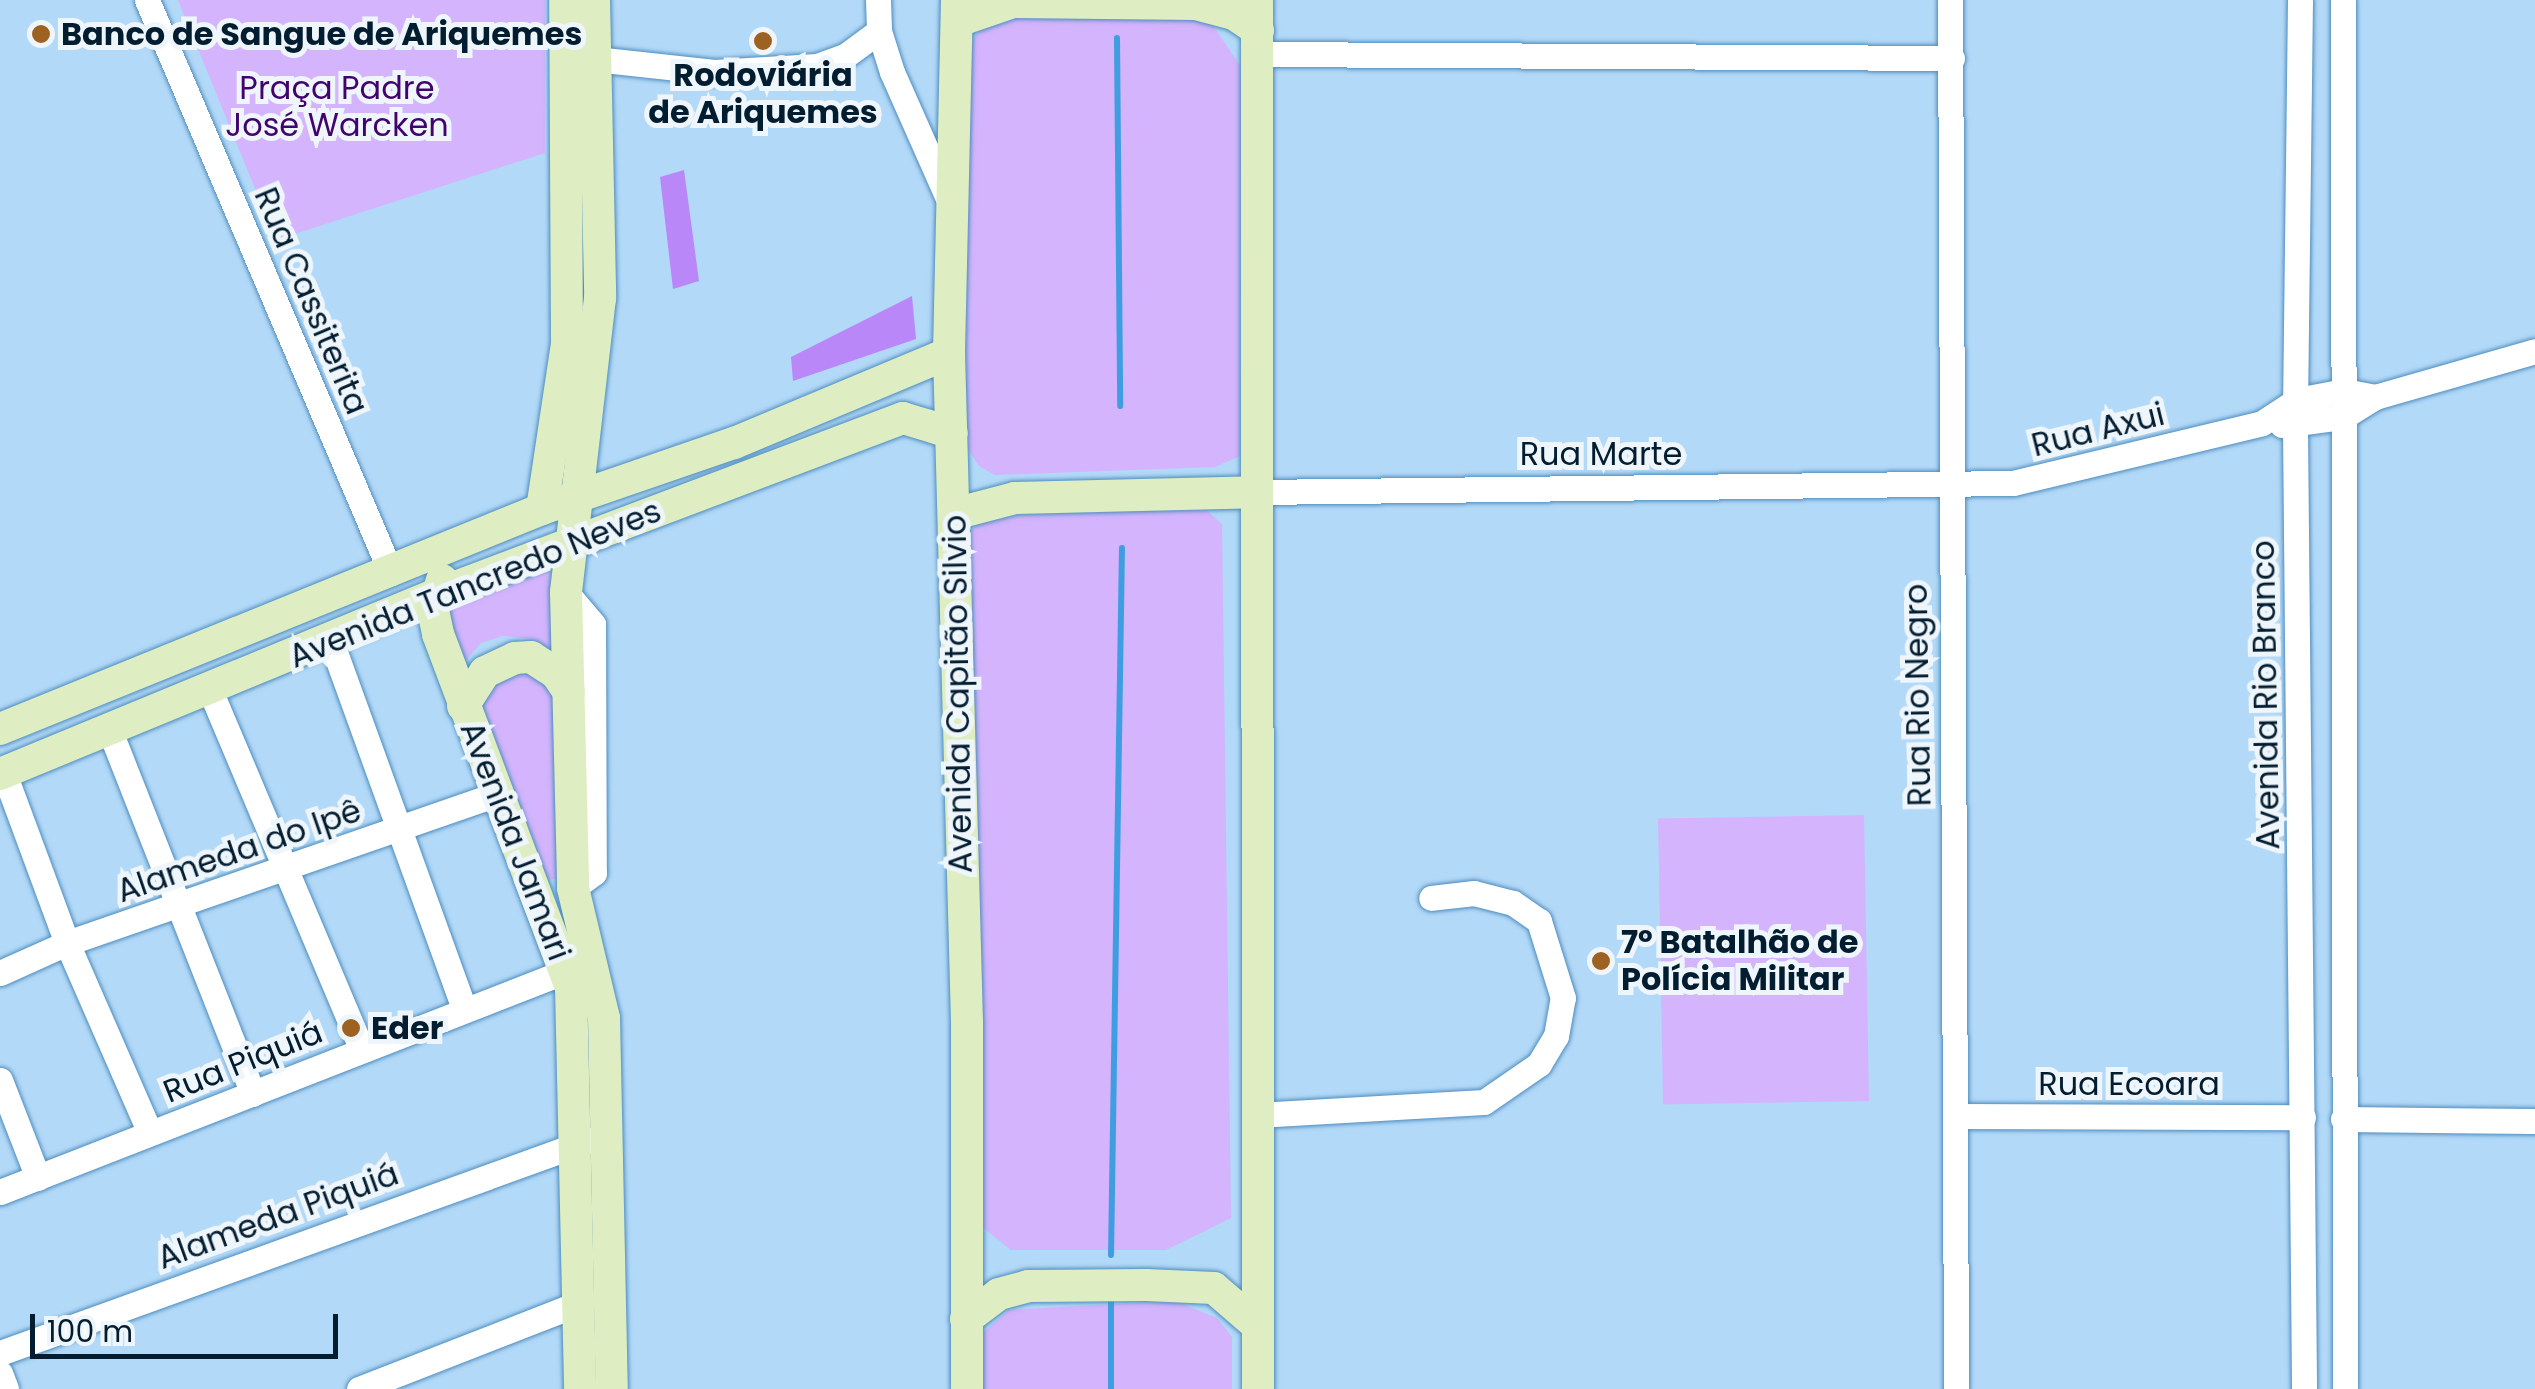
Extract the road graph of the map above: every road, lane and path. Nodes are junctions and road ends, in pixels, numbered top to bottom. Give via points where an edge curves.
1 (147, 0) edge
2 (565, 0) edge
3 (594, 0) edge
4 (878, 0) edge
5 (1950, 0) edge
6 (2300, 0) edge
7 (2343, 0) edge
8 (958, 10) edge
9 (1258, 28) edge
10 (879, 30) junction
11 (1952, 58) junction
12 (595, 60) junction
13 (954, 210) junction
14 (585, 291) junction
15 (2535, 351) edge
16 (949, 353) junction
17 (2297, 400) junction
18 (2343, 404) junction
19 (2262, 423) junction
20 (2295, 427) junction
21 (952, 433) junction
22 (734, 443) junction
23 (745, 475) junction
24 (1948, 486) junction
25 (1254, 492) junction
26 (578, 498) junction
27 (542, 509) junction
28 (954, 514) junction
29 (451, 549) junction
30 (569, 550) junction
31 (391, 573) junction
32 (566, 592) junction
33 (438, 594) junction
34 (251, 629) junction
35 (331, 641) junction
36 (266, 668) junction
37 (210, 690) junction
38 (570, 692) junction
39 (463, 706) junction
40 (0, 729) edge
41 (110, 731) junction
42 (2, 773) edge
43 (500, 793) junction
44 (400, 830) junction
45 (286, 871) junction
46 (573, 888) junction
47 (1432, 898) dead end
48 (177, 907) junction
49 (67, 944) junction
50 (566, 971) junction
51 (0, 973) edge
52 (464, 1008) junction
53 (362, 1049) junction
54 (0, 1080) edge
55 (253, 1094) junction
56 (1257, 1114) junction
57 (1955, 1116) junction
58 (2303, 1117) junction
59 (2343, 1118) junction
60 (2535, 1121) edge
61 (150, 1134) junction
62 (592, 1140) junction
63 (38, 1178) junction
64 (0, 1192) edge
65 (966, 1243) junction
66 (1258, 1248) junction
67 (577, 1304) junction
68 (966, 1319) junction
69 (1258, 1326) junction
70 (0, 1353) edge
71 (0, 1372) edge
72 (6, 1389) edge
73 (360, 1389) edge
74 (580, 1389) edge
75 (612, 1389) edge
76 (967, 1389) edge
77 (1258, 1389) edge
78 (1956, 1389) edge
79 (2304, 1389) edge
80 (2345, 1389) edge

1 - 31 street, Rua Cassiterita
2 - 14 main road, Avenida Jamari
3 - 12 main road, Avenida Jamari
4 - 10 street
5 - 11 street, Rua Rio Negro
6 - 17 street, Avenida Rio Branco
7 - 18 street
8 - 9 main road via 1012,2 1196,4
8 - 13 main road, Avenida Capitão Silvio
9 - 11 street
9 - 25 main road
10 - 12 street via 845,56 817,66 714,72
10 - 13 street
11 - 24 street, Rua Rio Negro
12 - 14 main road, Avenida Jamari
13 - 16 main road, Avenida Capitão Silvio
14 - 26 main road, Avenida Jamari
14 - 27 main road, Avenida Jamari
15 - 18 street, Rua Axui
16 - 21 main road, Avenida Capitão Silvio
16 - 22 main road, Avenida Tancredo Neves
17 - 18 street, Rua Axui
17 - 19 street, Rua Axui
17 - 20 street, Avenida Rio Branco
18 - 20 street, Rua Axui
18 - 59 street
19 - 20 street, Rua Axui
19 - 24 street, Rua Axui via 2069,473
20 - 58 street, Avenida Rio Branco
21 - 23 main road, Avenida Tancredo Neves via 903,418
21 - 28 main road, Avenida Capitão Silvio
22 - 23 main road
22 - 26 main road, Avenida Tancredo Neves
23 - 30 main road, Avenida Tancredo Neves
24 - 25 street, Rua Marte
24 - 57 street, Rua Rio Negro
25 - 28 main road via 1015,498
25 - 56 main road
26 - 27 main road, Avenida Tancredo Neves
26 - 30 main road, Avenida Jamari
27 - 29 main road, Avenida Tancredo Neves
28 - 65 main road, Avenida Capitão Silvio
29 - 31 main road, Avenida Tancredo Neves
29 - 33 main road, Avenida Jamari
30 - 32 main road, Avenida Jamari
30 - 33 main road, Avenida Tancredo Neves
31 - 34 main road, Avenida Tancredo Neves
32 - 38 main road, Avenida Jamari
32 - 46 street, Avenida Jamari via 592,624 594,873
33 - 35 main road, Avenida Tancredo Neves
33 - 39 main road, Avenida Jamari via 434,620
34 - 36 main road
34 - 40 main road, Avenida Tancredo Neves
35 - 36 main road, Avenida Tancredo Neves
35 - 44 street
36 - 37 main road, Avenida Tancredo Neves
37 - 41 main road, Avenida Tancredo Neves
37 - 45 street
38 - 39 main road via 531,657 515,658 485,672
38 - 46 main road, Avenida Jamari
39 - 43 main road, Avenida Jamari
41 - 42 main road, Avenida Tancredo Neves
41 - 48 street
42 - 49 street
43 - 44 street, Alameda do Ipê
43 - 50 main road, Avenida Jamari
44 - 45 street, Alameda do Ipê
44 - 52 street
45 - 48 street, Alameda do Ipê
45 - 53 street
46 - 62 main road, Avenida Jamari via 599,982
47 - 56 street via 1474,893 1513,904 1540,921 1563,998 1556,1036 1539,1064 1484,1102
48 - 49 street, Alameda do Ipê
48 - 55 street
49 - 51 street, Alameda do Ipê
49 - 61 street
50 - 52 street, Rua Piquiá
50 - 62 main road, Avenida Jamari
52 - 53 street, Rua Piquiá
53 - 55 street, Rua Piquiá
54 - 63 street
55 - 61 street, Rua Piquiá
56 - 66 main road
57 - 58 street, Rua Ecoara
57 - 78 street, Rua Rio Negro
58 - 79 street, Avenida Rio Branco
59 - 60 street
59 - 80 street
61 - 63 street, Rua Piquiá
62 - 67 main road, Avenida Jamari
62 - 70 street, Alameda Piquiá
62 - 75 main road, Avenida Jamari
63 - 64 street, Rua Piquiá
65 - 66 main road via 995,1272 1036,1276 1224,1271
65 - 68 main road, Avenida Capitão Silvio
66 - 69 main road
67 - 73 street
67 - 74 main road, Avenida Jamari
68 - 69 main road via 999,1294 1028,1286 1146,1285 1214,1288
68 - 76 main road, Avenida Capitão Silvio
69 - 77 main road
71 - 72 street

